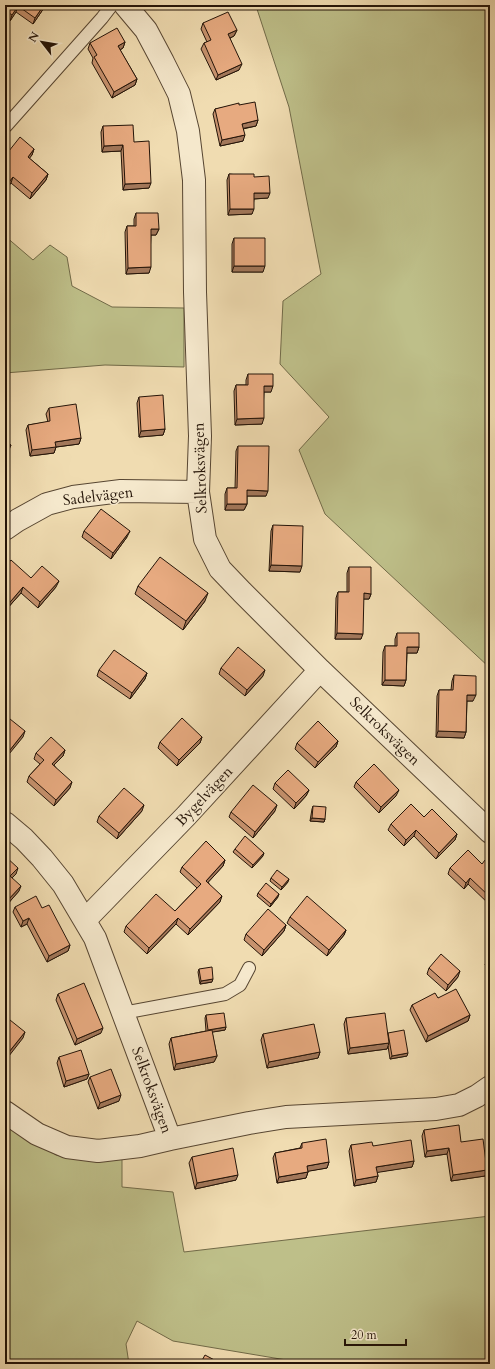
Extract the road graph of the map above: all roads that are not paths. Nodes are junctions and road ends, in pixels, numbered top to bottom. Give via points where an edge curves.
1 (112, 5) edge
2 (124, 5) edge
3 (6, 126) dead end
4 (198, 492) junction
5 (5, 529) edge
6 (320, 670) junction
7 (5, 823) edge
8 (490, 832) edge
9 (85, 920) junction
10 (248, 968) dead end
11 (123, 1013) junction
12 (490, 1086) edge
13 (5, 1112) edge
14 (170, 1139) junction

1 - 3 lane
2 - 4 street, Selkroksvägen via 146,30 163,62 178,94 188,132 194,180 200,436
4 - 5 street, Sadelvägen via 121,491 74,497 47,504
4 - 6 street, Selkroksvägen via 205,539 220,569
6 - 8 street, Selkroksvägen
6 - 9 street, Bygelvägen via 186,816
7 - 9 street, Selkroksvägen via 42,858 63,884
9 - 11 street, Selkroksvägen via 96,938
10 - 11 lane via 240,985 225,994
11 - 14 street, Selkroksvägen
12 - 14 street, Selkroksvägen via 459,1105 436,1109 286,1117
13 - 14 street via 37,1134 67,1147 98,1151

